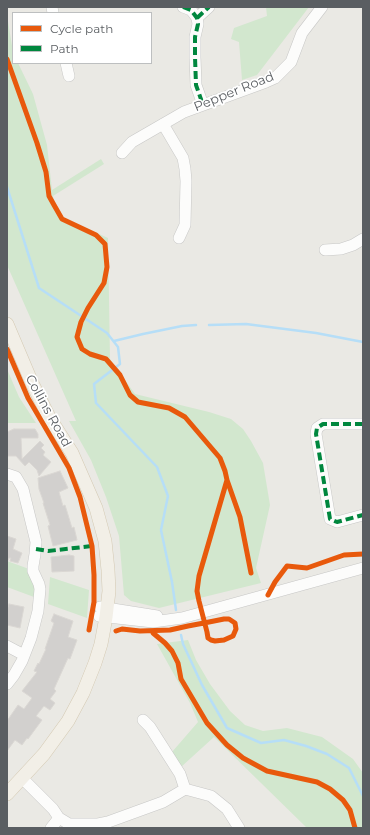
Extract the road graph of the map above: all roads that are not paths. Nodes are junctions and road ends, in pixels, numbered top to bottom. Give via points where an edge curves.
1 (183, 7) edge
2 (208, 7) edge
3 (322, 7) edge
4 (198, 18) junction
5 (66, 64) edge
6 (69, 76) dead end
7 (204, 105) junction
8 (163, 124) junction
9 (122, 153) dead end
10 (179, 238) dead end
11 (363, 239) edge
12 (325, 250) dead end
13 (7, 324) edge
14 (363, 424) edge
15 (7, 474) edge
16 (363, 515) edge
17 (363, 568) edge
18 (103, 612) junction
19 (7, 646) edge
20 (24, 655) junction
21 (7, 684) edge
22 (143, 720) dead end
23 (22, 778) junction
24 (7, 784) edge
25 (185, 789) junction
26 (7, 794) edge
27 (59, 818) junction
28 (73, 826) edge
29 (52, 828) edge
30 (239, 828) edge

1 - 4 street via 191,10
2 - 4 street
3 - 7 street, Pepper Road via 302,33 294,56 280,73 266,82
4 - 7 street via 195,37 196,85
5 - 6 street
7 - 8 street, Pepper Road via 184,112
8 - 9 street, Pepper Road via 132,142
8 - 10 street via 183,158 185,169 184,225
11 - 12 street via 341,249
13 - 18 main road, Collins Road via 32,383 72,453 91,498 100,555
14 - 16 street via 323,424 317,428 316,434 330,519 337,522
15 - 20 street via 16,477 21,484 36,542 33,570 39,584 39,598 35,625
17 - 18 street via 197,614 169,619 154,615
18 - 23 main road, Collins Road via 95,663 76,708 44,754
18 - 24 main road, Collins Road via 86,666 73,696 42,743
19 - 20 street
20 - 21 street
22 - 25 street via 180,774
23 - 26 main road, Collins Road
23 - 27 street
25 - 28 street via 163,802 108,822
25 - 30 street via 211,796 227,809
27 - 28 street
27 - 29 street

